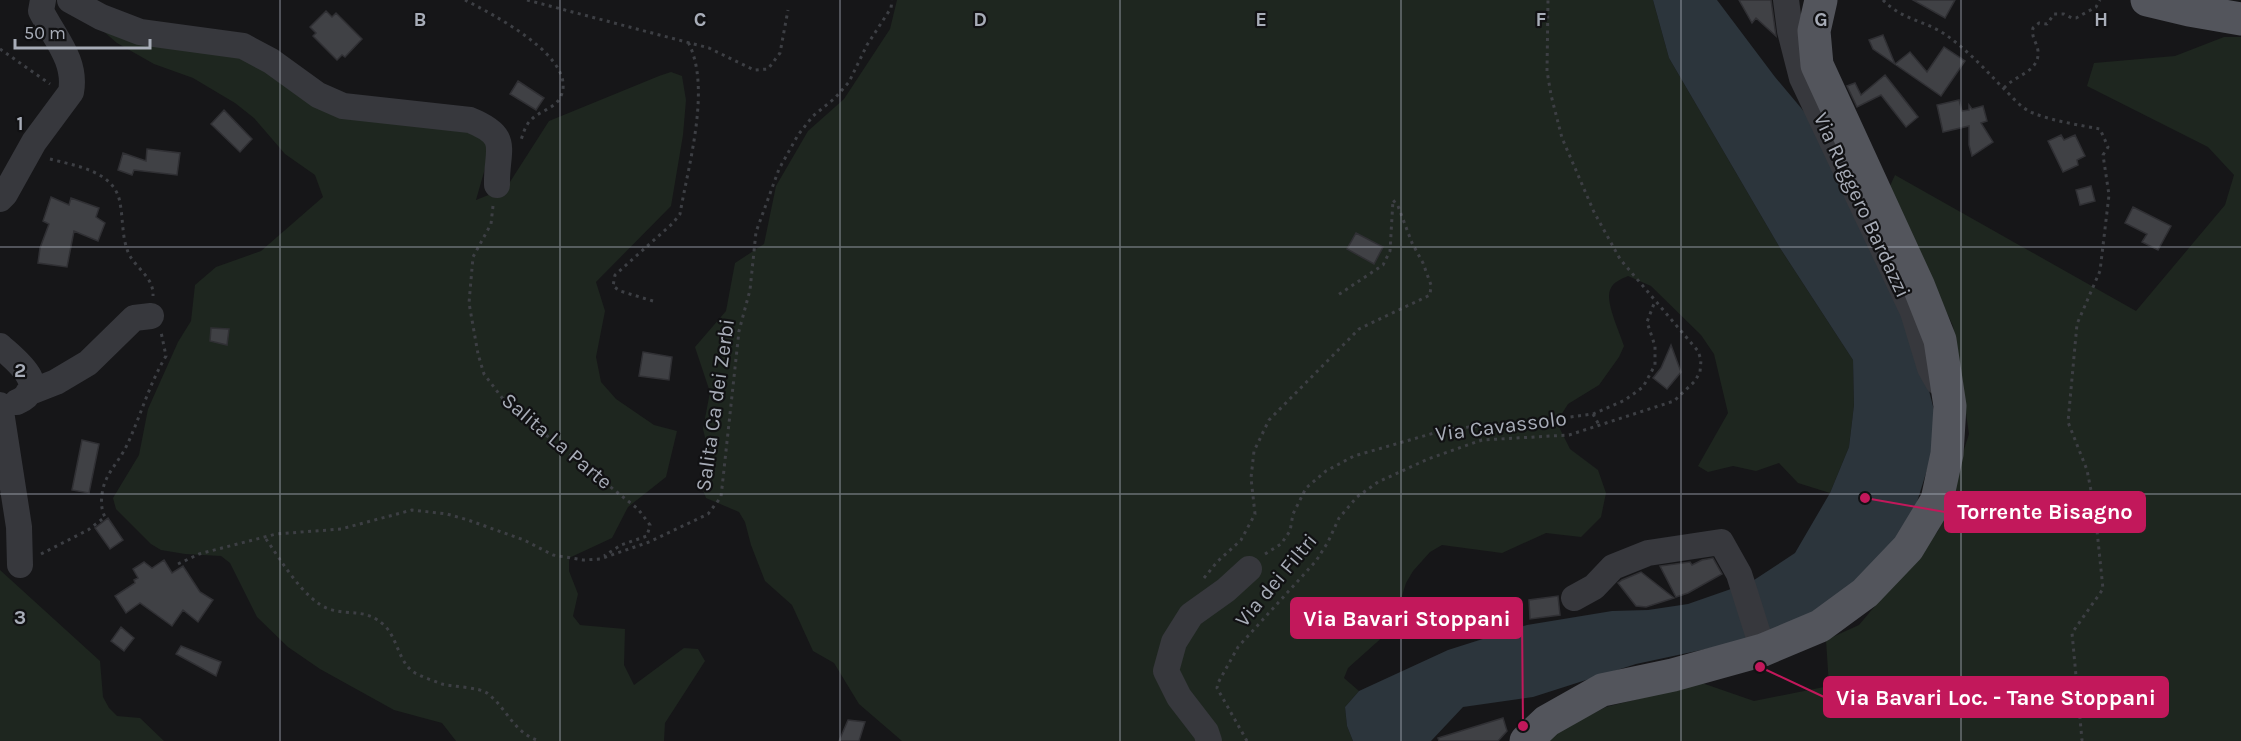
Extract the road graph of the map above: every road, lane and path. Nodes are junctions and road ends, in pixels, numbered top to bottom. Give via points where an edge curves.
1 (43, 0) edge
2 (70, 0) edge
3 (465, 0) edge
4 (527, 0) edge
5 (892, 0) edge
6 (1548, 0) edge
7 (1786, 0) edge
8 (1821, 0) edge
9 (1882, 0) edge
10 (2100, 0) edge
11 (2146, 0) edge
12 (788, 10) dead end
13 (2241, 19) edge
14 (688, 42) junction
15 (0, 49) edge
16 (52, 88) dead end
17 (2004, 88) junction
18 (519, 145) dead end
19 (497, 185) joint
20 (0, 199) edge
21 (1338, 295) dead end
22 (1655, 301) junction
23 (654, 302) dead end
24 (151, 316) dead end
25 (0, 346) edge
26 (28, 393) junction
27 (0, 403) edge
28 (1950, 406) junction
29 (1593, 414) junction
30 (1599, 425) junction
31 (102, 500) dead end
32 (80, 534) dead end
33 (265, 538) junction
34 (600, 559) junction
35 (178, 564) dead end
36 (20, 565) dead end
37 (1249, 569) joint
38 (1200, 582) dead end
39 (1574, 598) dead end
40 (1761, 644) junction
41 (540, 741) edge
42 (1209, 741) edge
43 (1247, 741) edge
44 (1526, 741) edge
45 (2081, 741) edge

1 - 20 street via 41,11 64,50 72,84
2 - 19 street via 140,33 243,46 318,95 343,106 470,120 486,127 500,145
3 - 18 path via 533,42 552,59 563,79 559,101 530,120
4 - 14 path
5 - 34 path, Salita Ca dei Zerbi via 849,82 798,135 779,169 756,232 750,290 739,331 721,497 708,514 649,542
6 - 22 path, Via dei Filtri via 1547,71 1562,138 1594,212 1620,259
7 - 28 street, Via Ruggero Bardazzi via 1802,78 1912,312 1930,368
8 - 28 main road via 1814,31 1817,65 1940,340
9 - 17 path via 1908,19 1922,21 1947,36
10 - 17 path via 2096,7 2076,18 2054,14 2047,24 2039,23 2033,28 2038,53 2035,64
11 - 13 main road
12 - 14 path via 780,53 768,69 754,70
14 - 23 path via 697,76 697,121 680,214 615,275 613,286
15 - 16 path
17 - 45 path via 2032,112 2100,129 2108,147 2103,155 2109,195 2100,271 2077,324 2068,422 2095,511 2103,589 2072,633
19 - 34 path, Salita La Parte via 491,224 473,257 469,303 478,354 484,374 506,403 638,509 650,525 647,536 621,545
21 - 38 path via 1383,265 1390,251 1393,200 1423,262 1431,285 1430,296 1359,329 1269,420 1254,450 1251,478 1255,514 1241,540
22 - 29 path, Via Cavassolo via 1647,322 1655,346 1655,365 1643,387
22 - 30 path, Via dei Filtri via 1698,351 1700,372 1674,401
24 - 26 street via 134,318 88,363
25 - 26 street via 29,374
26 - 27 street via 13,403
27 - 36 street via 19,527
28 - 40 main road via 1947,454 1937,500 1908,548 1865,592 1820,626
29 - 30 path
29 - 37 path, Via Cavassolo via 1448,429 1354,456 1326,471 1306,488 1293,514 1290,531
30 - 43 path, Via dei Filtri via 1569,435 1482,440 1428,459 1378,482 1357,497 1339,518 1316,561 1238,647 1218,682 1217,688
31 - 32 path via 105,517
33 - 34 path, Salita Ca dei Zerbi via 341,529 412,510 468,520 553,555
33 - 35 path, Salita Ca dei Zerbi via 199,554
33 - 41 path via 299,585 316,601 327,609 367,613 392,634 414,673 443,684 486,692 520,732
37 - 42 street via 1191,615 1174,642 1166,671
39 - 40 street via 1594,587 1613,567 1648,553 1721,542 1739,574
40 - 44 main road via 1673,675 1602,690 1547,721

